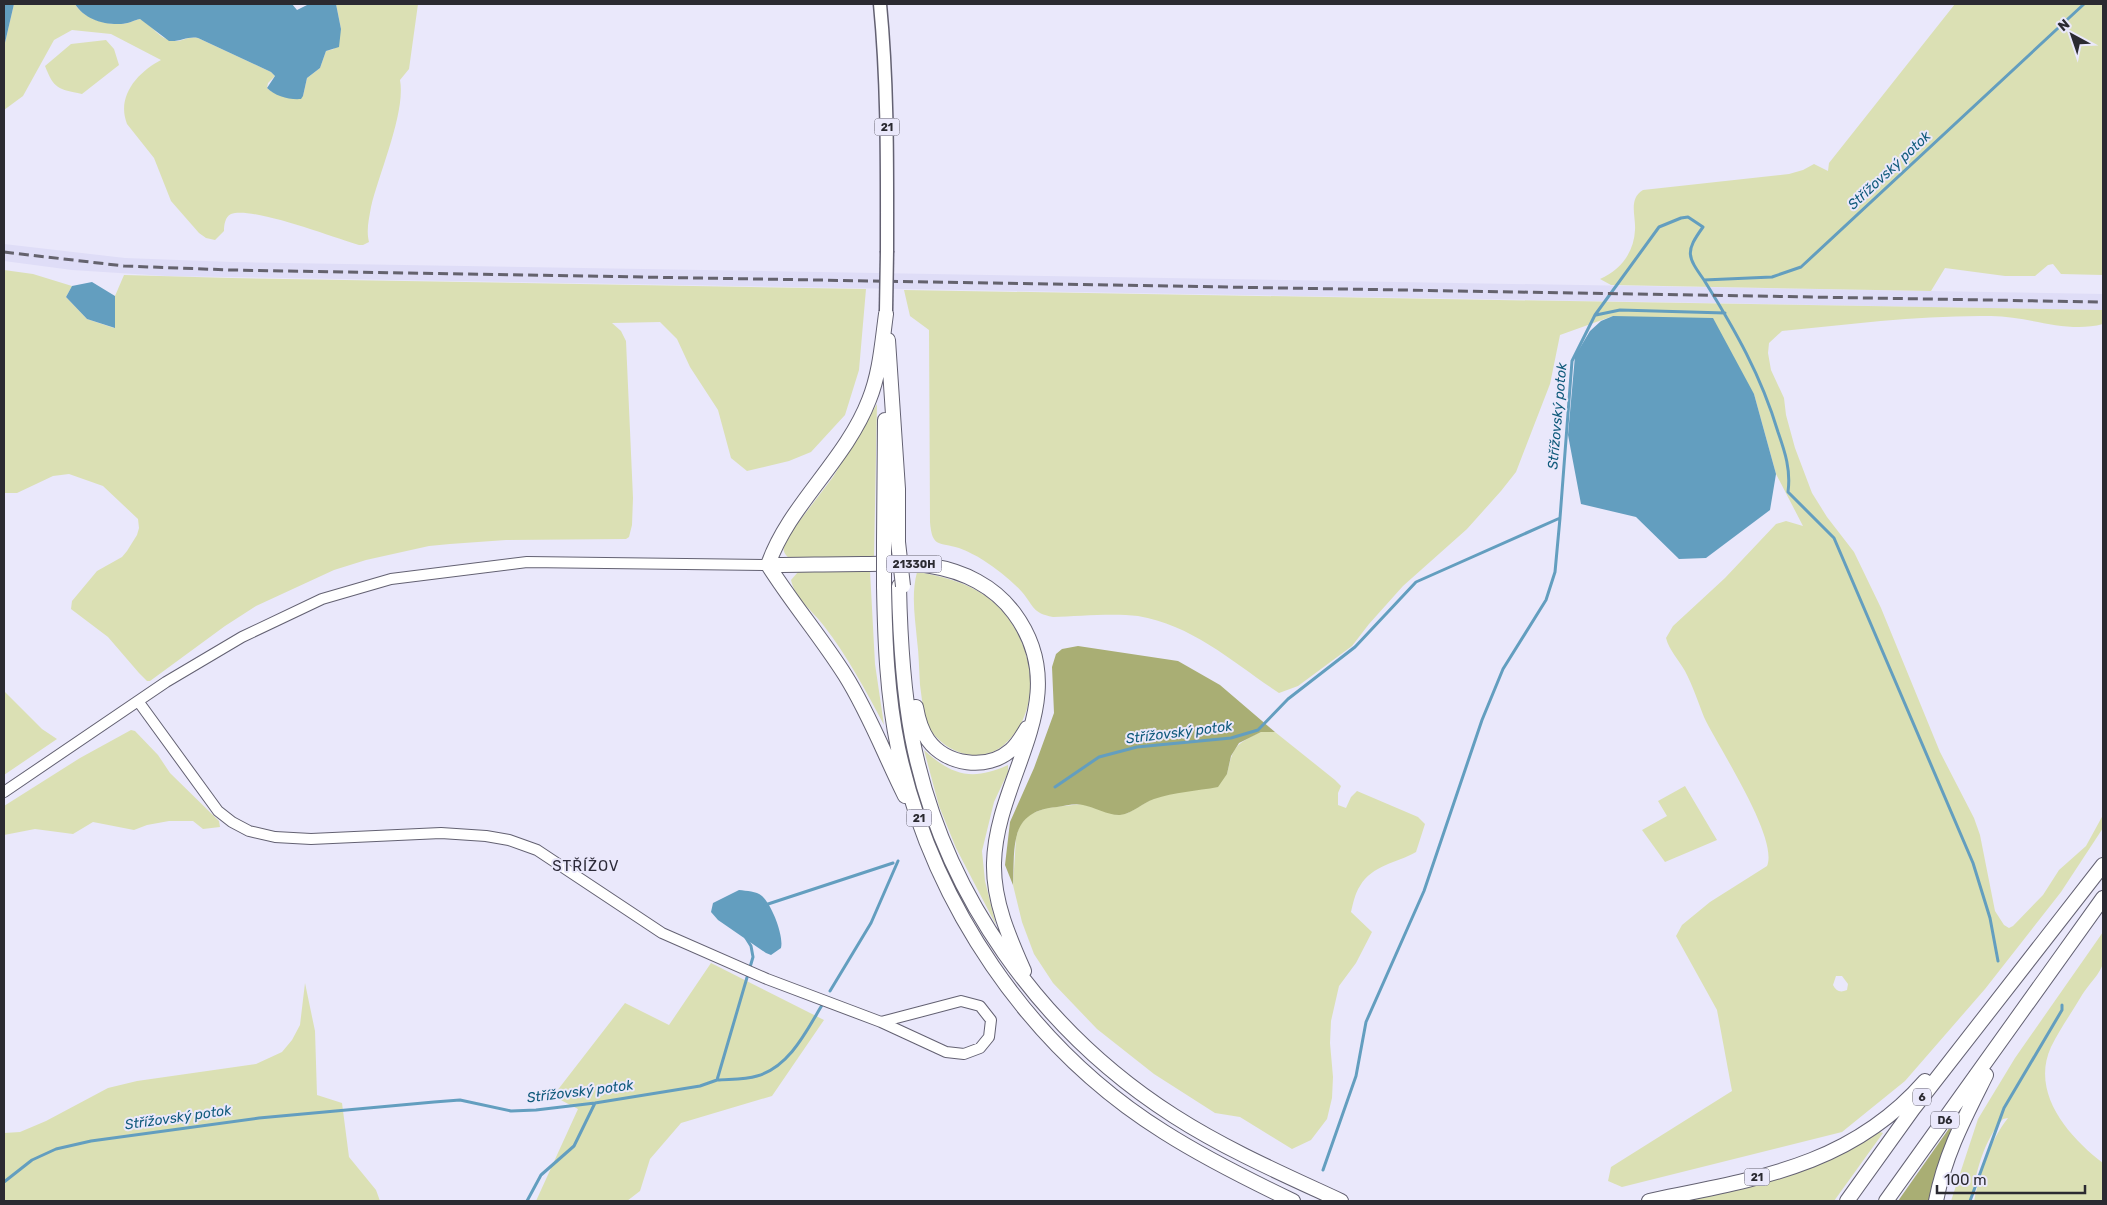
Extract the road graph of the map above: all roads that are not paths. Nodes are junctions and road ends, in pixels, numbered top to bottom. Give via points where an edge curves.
1 (880, 4) edge
2 (886, 312) junction
3 (891, 542) junction
4 (768, 565) junction
5 (901, 586) junction
6 (1038, 691) junction
7 (138, 701) junction
8 (4, 792) edge
9 (926, 840) junction
10 (2103, 865) edge
11 (2103, 898) edge
12 (1034, 992) junction
13 (2000, 996) junction
14 (881, 1022) junction
15 (2004, 1039) junction
16 (1260, 1185) junction
17 (1286, 1201) edge
18 (1293, 1201) edge
19 (1341, 1201) edge
20 (1649, 1201) edge
21 (1847, 1201) edge
22 (1886, 1201) edge
23 (1936, 1201) edge

1 - 2 main road, 21, bridge via 888,148
2 - 3 highway, 21 via 898,489
2 - 4 highway, 21 via 876,378 869,401 836,458 774,547
3 - 5 highway, 21, bridge
3 - 9 highway, 21, bridge via 884,586 887,674 892,715 907,781
4 - 6 highway, 21330H via 917,564 947,570 978,582 998,596 1019,620 1037,665
4 - 7 street, 21330H via 527,562 391,579 322,599 242,636
4 - 9 highway via 846,676
5 - 6 highway, 21 via 916,706 923,732 935,748 966,763 999,758 1010,751 1028,727
5 - 12 highway, 21 via 900,626 912,737 942,837 964,886 992,935
6 - 12 highway, 21 via 1028,740 1004,805 994,863 997,898 1003,918
7 - 8 street
7 - 14 street via 218,811 249,831 275,837 311,839 441,833 509,840 537,850 662,932 767,979
9 - 16 highway, 21 via 978,945 1035,1022 1054,1042 1121,1102 1163,1132
10 - 13 highway, 6
11 - 15 highway, D6
12 - 19 highway, 21 via 1100,1061 1175,1117 1249,1158
13 - 20 highway, 21 via 1915,1092 1860,1138 1800,1166
13 - 21 highway, 6
14 - 14 street via 946,1052 964,1054 980,1048 989,1037 991,1020 980,1006 961,1001
15 - 22 highway, D6
15 - 23 highway via 1957,1132 1946,1159
16 - 17 highway, 21
16 - 18 highway

